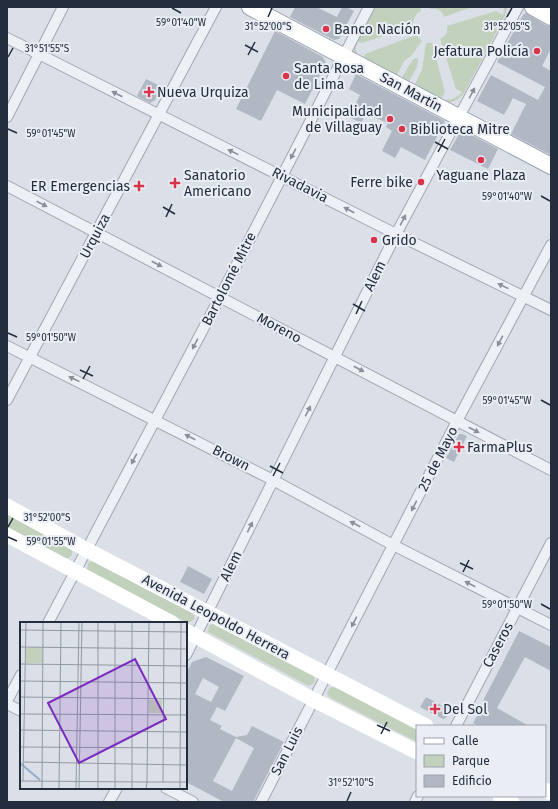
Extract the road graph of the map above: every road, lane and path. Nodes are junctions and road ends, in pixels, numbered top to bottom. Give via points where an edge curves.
1 (63, 7) edge
2 (216, 7) edge
3 (250, 7) edge
4 (368, 7) edge
5 (518, 7) edge
6 (533, 7) edge
7 (551, 17) edge
8 (7, 38) edge
9 (39, 55) junction
10 (343, 56) junction
11 (160, 115) junction
12 (7, 117) edge
13 (459, 117) junction
14 (551, 166) edge
15 (282, 176) junction
16 (7, 186) edge
17 (97, 233) junction
18 (396, 234) junction
19 (551, 245) edge
20 (524, 296) junction
21 (220, 297) junction
22 (551, 310) edge
23 (7, 346) edge
24 (30, 357) junction
25 (335, 357) junction
26 (7, 400) edge
27 (155, 420) junction
28 (457, 421) junction
29 (551, 470) edge
30 (273, 480) junction
31 (7, 506) edge
32 (7, 535) edge
33 (551, 543) edge
34 (393, 545) junction
35 (87, 550) junction
36 (75, 572) junction
37 (517, 608) junction
38 (208, 613) junction
39 (49, 622) edge
40 (170, 622) edge
41 (551, 626) edge
42 (191, 633) edge
43 (187, 651) edge
44 (327, 675) junction
45 (20, 677) edge
46 (314, 700) junction
47 (7, 702) edge
48 (20, 710) edge
49 (424, 725) edge
50 (457, 725) edge
51 (416, 751) edge
52 (116, 789) edge
53 (168, 789) edge
54 (502, 797) edge
55 (109, 802) edge
56 (193, 802) edge
57 (261, 802) edge
58 (512, 802) edge

1 - 9 street
2 - 11 street, Urquiza
3 - 10 main road, San Martín
4 - 10 street, Bartolomé Mitre
13 -> 5 street, Alem
6 - 7 main road
8 - 9 street, Rivadavia
11 -> 9 street, Rivadavia
9 - 12 street
10 - 13 main road, San Martín
10 -> 15 street, Bartolomé Mitre
15 -> 11 street, Rivadavia
11 - 17 street, Urquiza
13 - 14 main road, San Martín
18 -> 13 street, Alem
18 -> 15 street, Rivadavia
15 - 21 street, Bartolomé Mitre
16 -> 17 street, Moreno
17 -> 21 street, Moreno
17 - 24 street, Urquiza
20 -> 18 street, Rivadavia
18 - 25 street, Alem
19 - 20 street, 25 de Mayo
20 - 22 street, Rivadavia
20 -> 28 street, 25 de Mayo
21 - 25 street, Moreno
21 -> 27 street, Bartolomé Mitre
23 - 24 street, Brown
24 - 26 street, Urquiza
27 -> 24 street, Brown
25 -> 28 street, Moreno
30 -> 25 street, Alem
30 -> 27 street, Brown
27 -> 35 street, Bartolomé Mitre
28 -> 29 street, Moreno
28 -> 34 street, 25 de Mayo
34 -> 30 street, Brown
38 -> 30 street, Alem
31 - 35 street, Avenida Leopoldo Herrera
32 - 36 street, Avenida Leopoldo Herrera
33 - 37 street, Caseros
37 -> 34 street, Brown
34 -> 44 street, 25 de Mayo
35 - 36 street, Bartolomé Mitre
35 - 38 street, Avenida Leopoldo Herrera
36 - 39 street, Bartolomé Mitre
36 - 40 street, Avenida Leopoldo Herrera
37 - 41 street, Brown
37 - 50 street, Caseros
38 - 42 street, Alem
38 - 44 street, Avenida Leopoldo Herrera
42 - 43 street, Alem
42 - 46 street, Avenida Leopoldo Herrera
44 - 46 street, San Luis
44 - 49 street, Avenida Leopoldo Herrera
45 - 47 street
46 - 51 street, Avenida Leopoldo Herrera
46 - 57 street, San Luis
47 - 48 street
52 - 55 street
53 - 56 street
54 - 58 street

